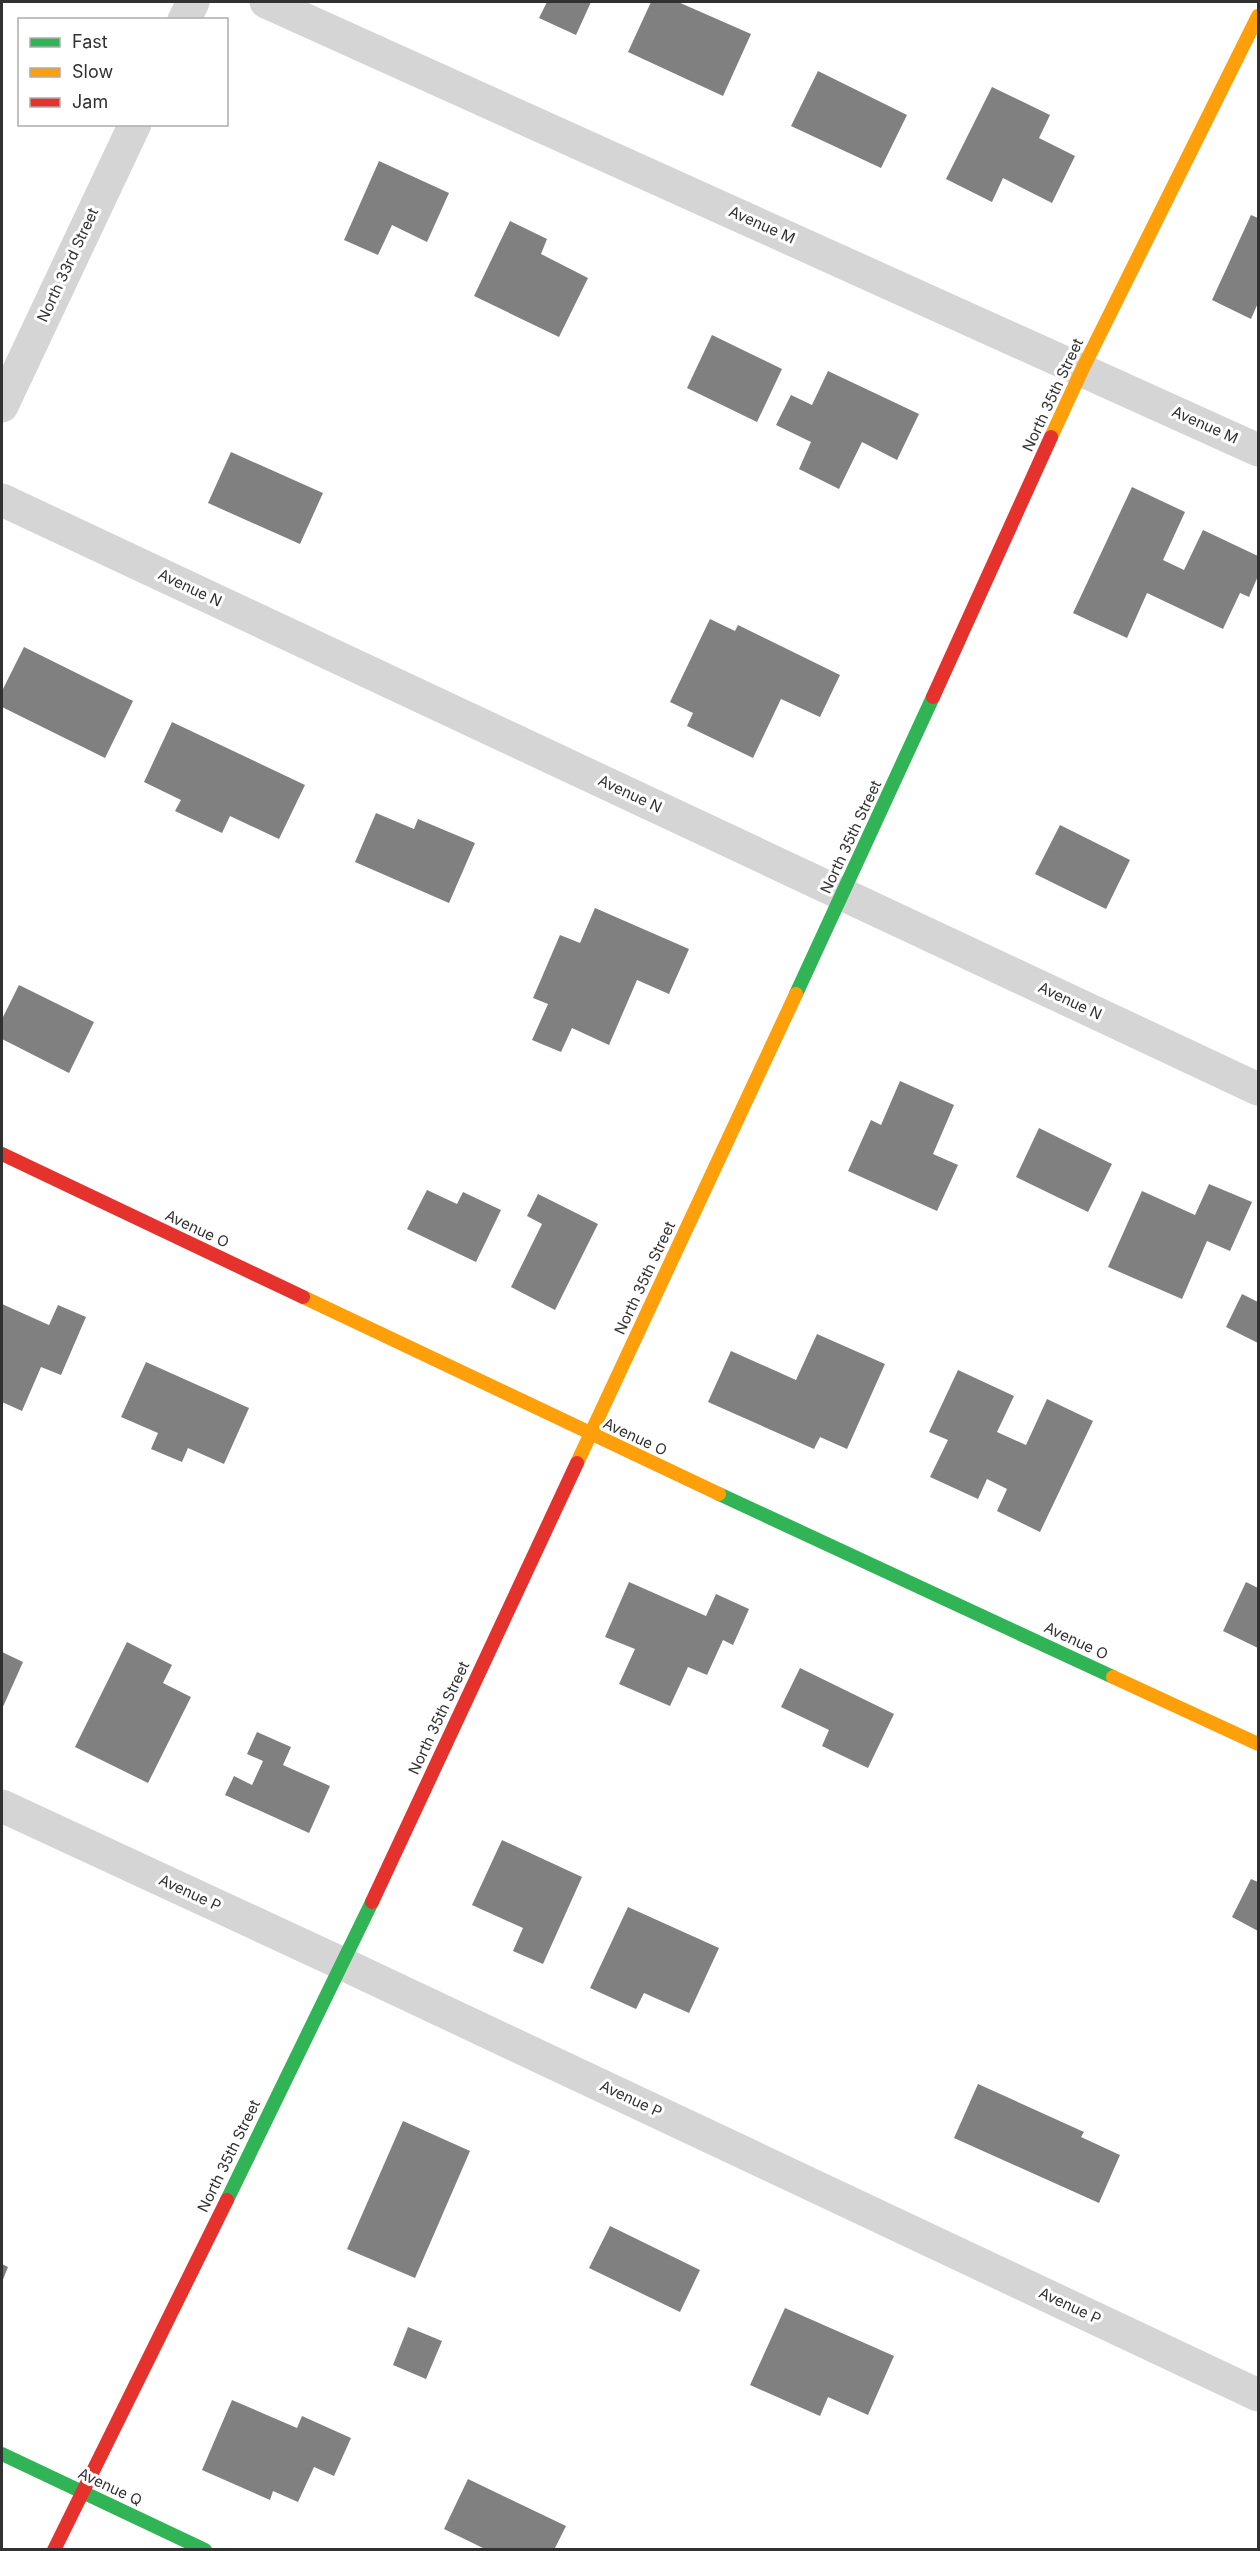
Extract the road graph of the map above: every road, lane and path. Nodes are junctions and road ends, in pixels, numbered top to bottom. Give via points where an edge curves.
1 (193, 2) edge
2 (266, 2) edge
3 (1258, 16) edge
4 (185, 18) edge
5 (134, 126) edge
6 (1082, 370) junction
7 (2, 406) edge
8 (1258, 450) edge
9 (2, 500) edge
10 (843, 894) junction
11 (1258, 1089) edge
12 (2, 1154) edge
13 (590, 1434) junction
14 (1258, 1744) edge
15 (2, 1806) edge
16 (343, 1964) junction
17 (1258, 2395) edge
18 (2, 2454) edge
19 (82, 2491) junction
20 (54, 2550) edge
21 (205, 2550) edge

1 - 4 street
2 - 6 street, Avenue M
3 - 6 street, North 35th Street
5 - 7 street, North 33rd Street
6 - 8 street, Avenue M
6 - 10 street, North 35th Street
9 - 10 street, Avenue N
10 - 11 street, Avenue N
10 - 13 street, North 35th Street
12 - 13 street, Avenue O
13 - 14 street, Avenue O
13 - 16 street, North 35th Street
15 - 16 street, Avenue P
16 - 17 street, Avenue P
16 - 19 street, North 35th Street
18 - 19 street, Avenue Q
19 - 20 street, North 35th Street
19 - 21 street, Avenue Q

